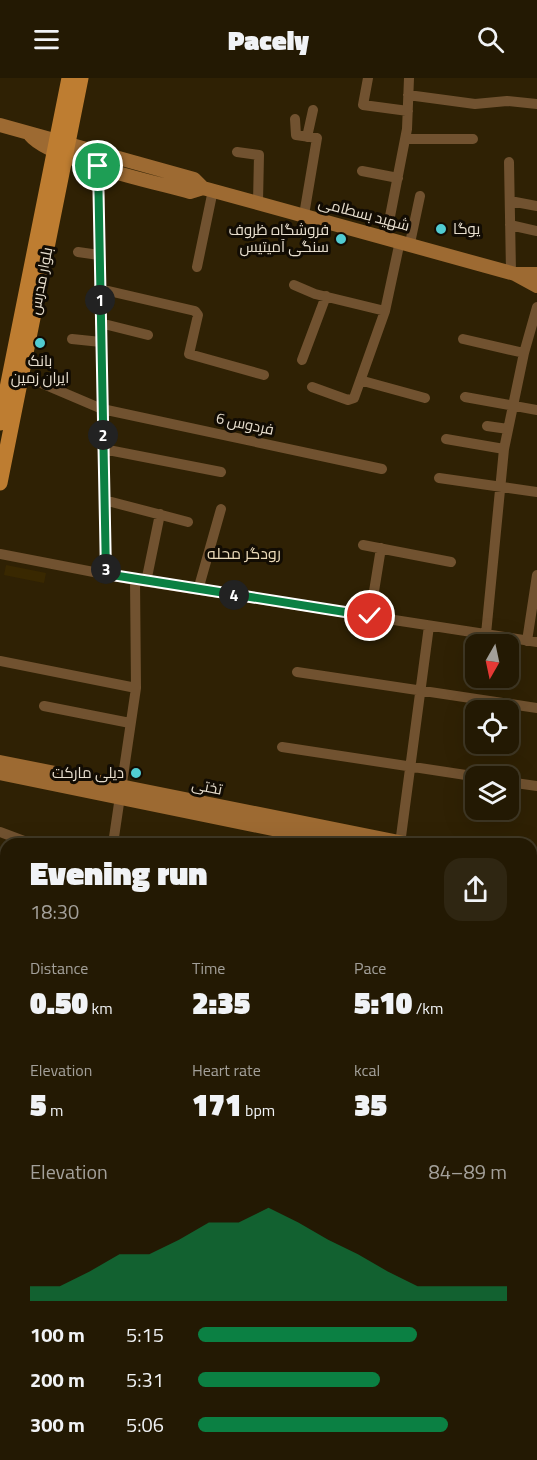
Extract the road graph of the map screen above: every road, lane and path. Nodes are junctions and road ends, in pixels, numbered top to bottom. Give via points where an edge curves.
1 (69, 78) edge
2 (81, 78) edge
3 (368, 78) edge
4 (409, 78) edge
5 (408, 95) junction
6 (537, 104) edge
7 (313, 110) dead end
8 (408, 111) junction
9 (296, 119) dead end
10 (0, 125) edge
11 (307, 137) junction
12 (405, 139) junction
13 (473, 139) dead end
14 (62, 148) junction
15 (237, 152) dead end
16 (509, 162) dead end
17 (98, 166) junction
18 (362, 171) dead end
19 (398, 178) junction
20 (208, 189) junction
21 (420, 196) dead end
22 (510, 201) junction
23 (258, 202) junction
24 (537, 206) edge
25 (304, 215) junction
26 (510, 225) junction
27 (537, 231) edge
28 (386, 237) junction
29 (405, 242) junction
30 (78, 252) dead end
31 (99, 255) junction
32 (197, 267) dead end
33 (513, 273) junction
34 (537, 274) edge
35 (294, 285) dead end
36 (537, 286) edge
37 (98, 296) junction
38 (326, 296) junction
39 (537, 307) edge
40 (385, 311) junction
41 (100, 323) junction
42 (148, 335) dead end
43 (72, 339) dead end
44 (464, 339) dead end
45 (101, 342) junction
46 (524, 353) junction
47 (302, 360) dead end
48 (264, 375) dead end
49 (10, 377) edge
50 (363, 381) junction
51 (312, 387) dead end
52 (465, 397) dead end
53 (425, 398) dead end
54 (512, 405) junction
55 (102, 409) junction
56 (537, 410) edge
57 (0, 423) edge
58 (488, 426) dead end
59 (508, 429) junction
60 (446, 439) dead end
61 (103, 449) junction
62 (504, 449) junction
63 (382, 469) dead end
64 (221, 472) dead end
65 (440, 478) dead end
66 (0, 483) edge
67 (499, 485) junction
68 (537, 492) edge
69 (104, 500) junction
70 (221, 509) dead end
71 (160, 514) junction
72 (188, 522) dead end
73 (363, 545) dead end
74 (381, 548) junction
75 (0, 554) edge
76 (451, 562) dead end
77 (106, 574) junction
78 (537, 575) edge
79 (141, 581) junction
80 (198, 590) junction
81 (370, 616) junction
82 (429, 626) junction
83 (486, 634) joint
84 (532, 641) edge
85 (0, 661) edge
86 (297, 672) dead end
87 (135, 687) junction
88 (420, 691) junction
89 (44, 706) dead end
90 (537, 708) edge
91 (130, 723) junction
92 (282, 747) dead end
93 (0, 762) edge
94 (410, 766) junction
95 (0, 773) edge
96 (465, 775) edge
97 (519, 784) edge
98 (537, 786) edge
99 (119, 793) junction
100 (0, 832) edge
101 (16, 838) edge
102 (114, 838) edge
103 (319, 838) edge
104 (370, 838) edge
105 (404, 838) edge

1 - 14 main road, بلوار مدرس
2 - 14 main road, بلوار مدرس
3 - 8 street via 363,105
4 - 5 street
5 - 6 street via 475,104
5 - 8 street
7 - 11 street
8 - 12 street
9 - 11 street via 296,135
10 - 14 main road via 30,135 36,142
11 - 25 street via 317,138
12 - 13 street
12 - 19 street
14 - 17 main road, شهید بسطامی
14 - 20 main road, شهید بسطامی via 194,179
14 - 49 main road, بلوار مدرس
15 - 23 street via 259,155
16 - 22 street
17 - 20 main road, شهید بسطامی via 190,192
17 - 31 street
18 - 19 street
19 - 28 street
20 - 23 main road, شهید بسطامی
20 - 32 street
21 - 29 street
22 - 24 street
22 - 26 street
23 - 25 main road, شهید بسطامی
25 - 28 main road, شهید بسطامی
26 - 27 street
26 - 33 street
28 - 29 main road, شهید بسطامی
29 - 33 main road, شهید بسطامی
29 - 40 street
30 - 31 street
31 - 37 street
33 - 34 main road
33 - 36 main road
35 - 38 street
37 - 41 street
37 - 48 street via 195,311 198,315 189,354
38 - 40 street
38 - 47 street
39 - 46 street
40 - 50 street
41 - 42 street
41 - 45 street
43 - 45 street
44 - 46 street
45 - 55 street
46 - 54 street
49 - 55 street, فردوس 6
49 - 57 main road, بلوار مدرس
49 - 66 main road, بلوار مدرس
50 - 51 street via 352,401
50 - 53 street
52 - 54 street
54 - 56 street
54 - 59 street
55 - 61 street
55 - 63 street, فردوس 6
58 - 59 street
59 - 62 street
60 - 62 street
61 - 64 street
61 - 69 street
62 - 67 street
65 - 67 street
67 - 68 street
67 - 83 street via 501,506
69 - 71 street
69 - 77 street
70 - 80 street
71 - 72 street
71 - 79 street
73 - 74 street
74 - 76 street
74 - 81 street
75 - 77 street
77 - 79 street
78 - 84 street
79 - 80 street
79 - 87 street
80 - 81 street
81 - 82 street
82 - 83 street
82 - 88 street
85 - 87 street
86 - 88 street
87 - 91 street
88 - 90 street
88 - 94 street
89 - 91 street
91 - 99 street
92 - 94 street
93 - 99 main road, تختی
94 - 96 street
94 - 105 street
95 - 99 main road, تختی
97 - 98 street
99 - 102 street
99 - 103 main road, تختی
99 - 104 main road, تختی
100 - 101 street

